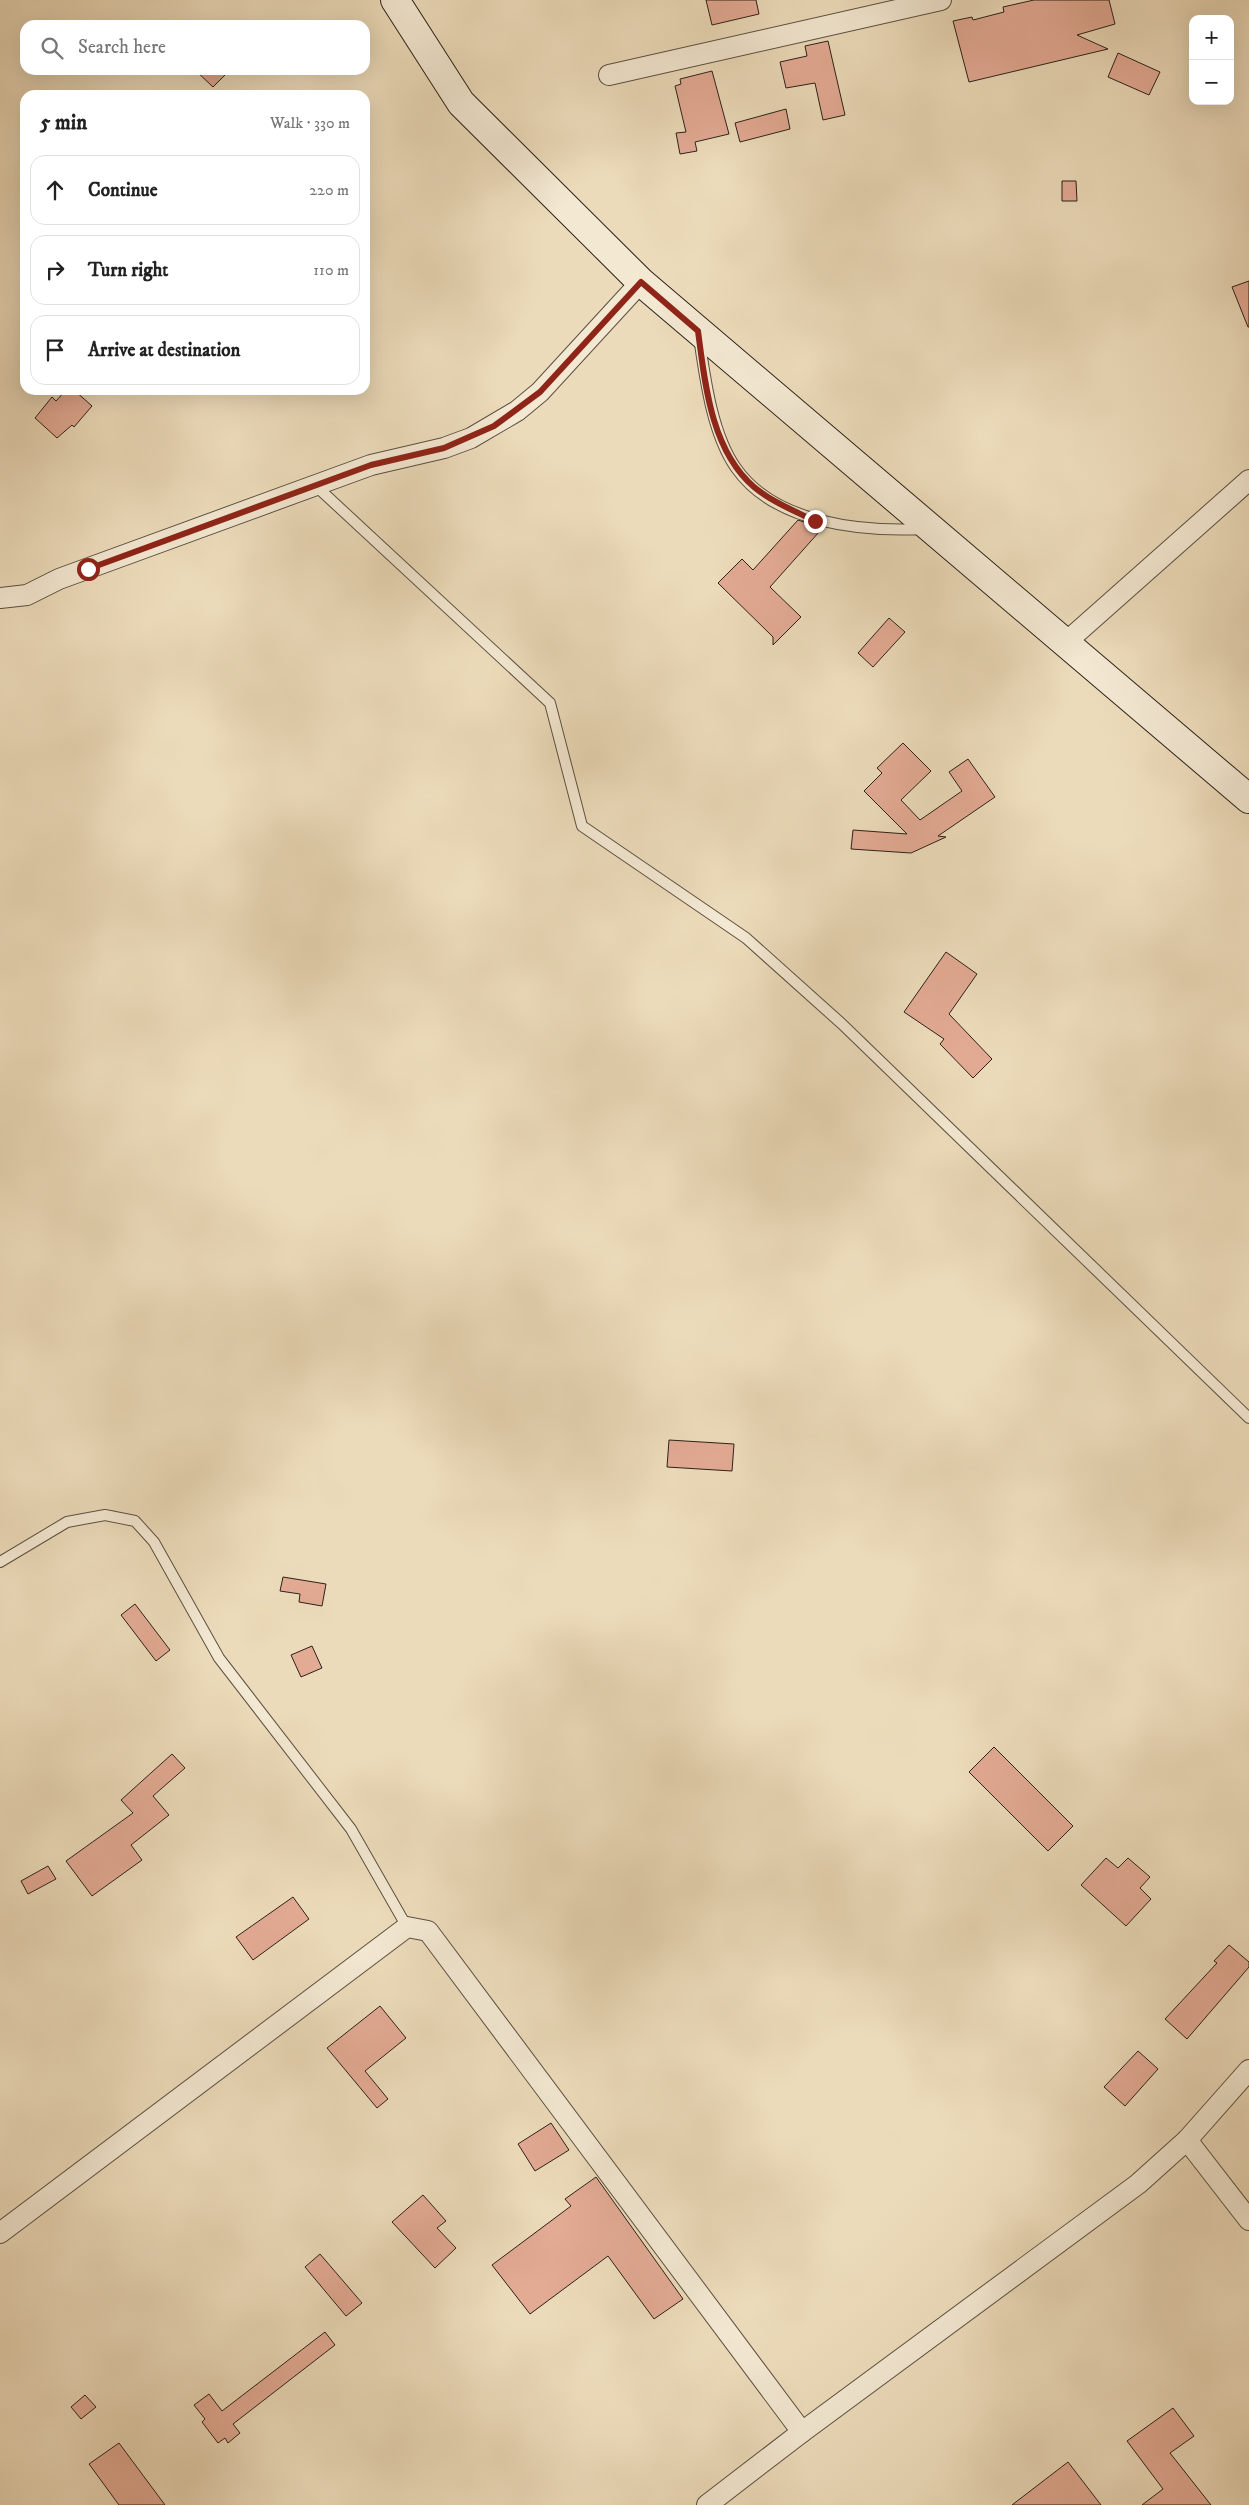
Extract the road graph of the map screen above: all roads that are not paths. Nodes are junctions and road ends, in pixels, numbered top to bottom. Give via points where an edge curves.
1 (395, 0) edge
2 (941, 0) edge
3 (610, 75) dead end
4 (641, 282) junction
5 (698, 331) junction
6 (1249, 480) edge
7 (316, 486) junction
8 (929, 528) junction
9 (0, 598) edge
10 (1064, 644) junction
11 (1249, 799) edge
12 (1249, 1418) edge
13 (0, 1562) edge
14 (407, 1926) junction
15 (1249, 2070) edge
16 (1188, 2140) junction
17 (1249, 2220) edge
18 (0, 2233) edge
19 (802, 2432) junction
20 (708, 2505) edge

1 - 4 main road via 461,103
2 - 3 street
4 - 5 main road
4 - 7 street via 540,392 494,426 444,448 371,465
5 - 8 main road
5 - 8 lane via 705,383 716,426 736,468 755,488 777,503 815,521 906,530
6 - 10 street
7 - 9 street via 59,579 27,595
7 - 12 lane via 550,703 582,826 746,938 842,1024
8 - 10 main road
10 - 11 main road
13 - 14 lane via 68,1522 105,1515 134,1521 154,1542 219,1658 351,1829
14 - 18 street
14 - 19 street via 428,1931
15 - 16 street
16 - 17 street
16 - 19 street via 1138,2184
19 - 20 street

